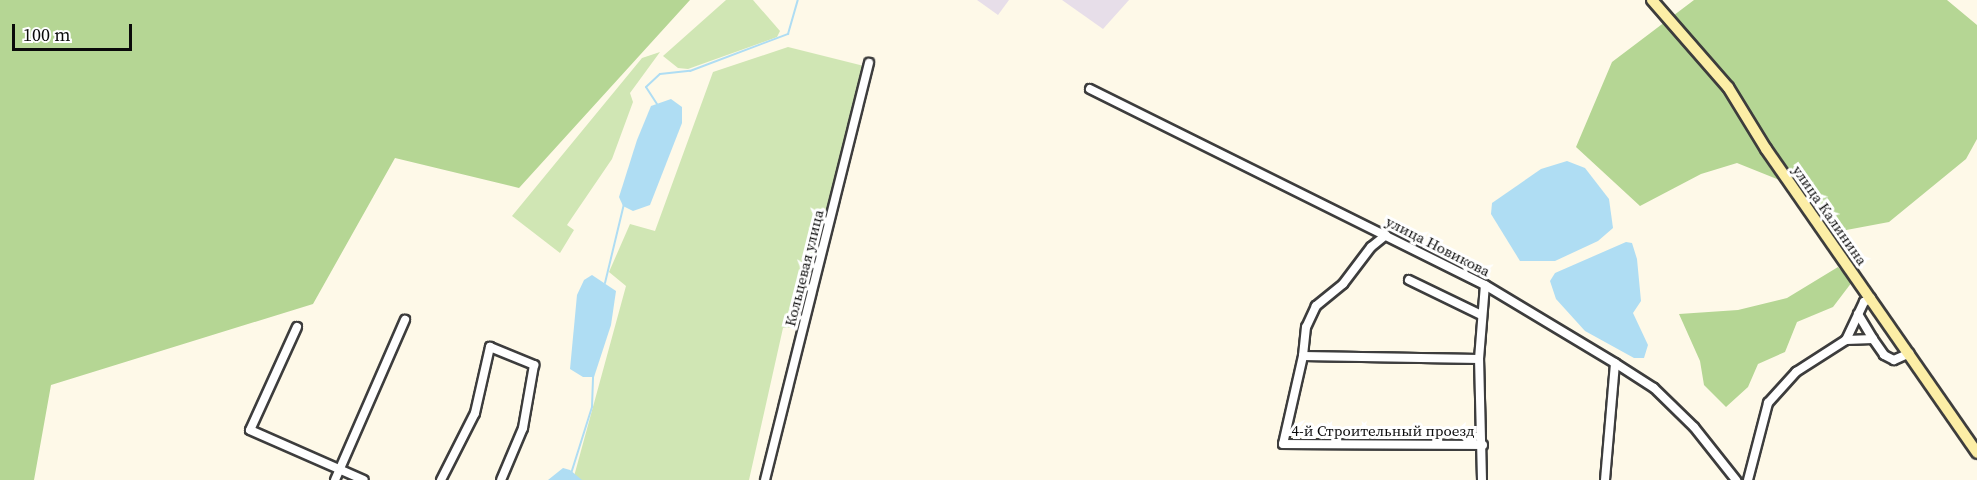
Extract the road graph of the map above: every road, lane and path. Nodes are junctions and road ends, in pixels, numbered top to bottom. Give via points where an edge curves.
1 (1652, 0) edge
2 (868, 63) dead end
3 (1090, 89) dead end
4 (1386, 235) junction
5 (1409, 280) dead end
6 (1485, 285) junction
7 (1871, 298) junction
8 (1858, 314) junction
9 (1481, 315) junction
10 (405, 320) dead end
11 (297, 327) dead end
12 (1873, 339) junction
13 (1845, 340) junction
14 (1910, 353) junction
15 (1303, 356) junction
16 (1479, 359) junction
17 (1616, 363) junction
18 (1483, 445) junction
19 (1977, 453) edge
20 (339, 470) junction
21 (335, 480) edge
22 (364, 480) edge
23 (441, 480) edge
24 (501, 480) edge
25 (765, 480) edge
26 (1482, 480) edge
27 (1605, 480) edge
28 (1736, 480) edge
29 (1748, 480) edge

1 - 7 street, улица Калинина via 1728,87 1766,149
2 - 25 street, Кольцевая улица
3 - 4 street, улица Новикова
4 - 6 street, улица Новикова
4 - 15 street via 1371,247 1343,284 1316,306 1306,327
5 - 9 street
6 - 9 street
6 - 17 street, улица Новикова
7 - 8 street
7 - 14 street, улица Калинина
8 - 12 street
8 - 13 street
9 - 16 street
10 - 20 street
11 - 20 street via 250,430
12 - 13 street
12 - 14 street via 1884,355 1894,360
13 - 29 street via 1796,372 1768,403
14 - 19 street, улица Калинина
15 - 16 street
15 - 18 street, 4-й Строительный проезд via 1283,444
16 - 18 street
17 - 27 street
17 - 28 street, улица Новикова via 1654,388 1694,427
18 - 26 street
20 - 21 street
20 - 22 street
23 - 24 street via 475,413 490,347 534,364 523,428

